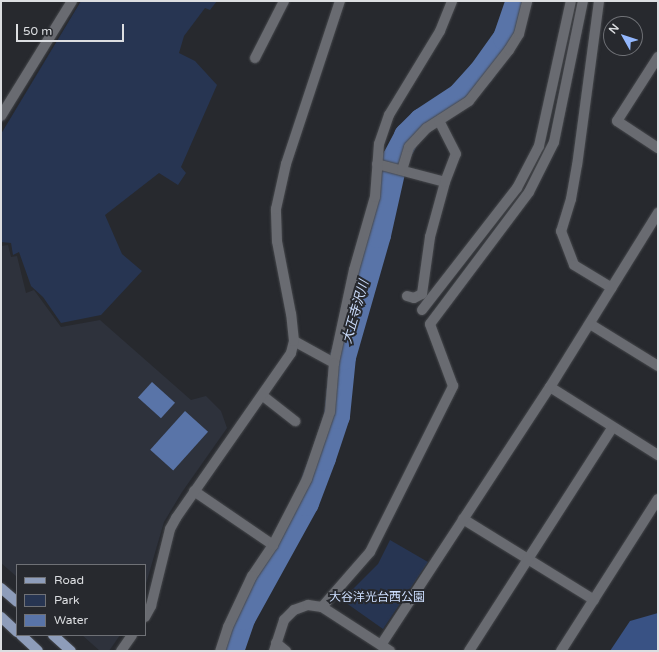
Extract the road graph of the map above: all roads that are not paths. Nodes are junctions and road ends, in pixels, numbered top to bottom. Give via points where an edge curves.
1 (72, 1) edge
2 (284, 1) edge
3 (340, 1) edge
4 (452, 1) edge
5 (527, 1) edge
6 (571, 1) edge
7 (583, 1) edge
8 (599, 1) edge
9 (658, 57) edge
10 (255, 58) dead end
11 (1, 116) edge
12 (439, 121) junction
13 (658, 148) edge
14 (380, 164) junction
15 (400, 169) junction
16 (445, 182) junction
17 (658, 212) edge
18 (612, 288) junction
19 (407, 296) dead end
20 (422, 310) dead end
21 (590, 324) junction
22 (294, 341) junction
23 (656, 362) edge
24 (334, 363) junction
25 (550, 387) junction
26 (262, 396) junction
27 (295, 420) dead end
28 (613, 427) junction
29 (658, 455) edge
30 (194, 491) junction
31 (658, 499) edge
32 (463, 519) junction
33 (273, 545) junction
34 (528, 559) junction
35 (1, 588) edge
36 (594, 600) junction
37 (16, 601) edge
38 (322, 607) junction
39 (146, 615) edge
40 (1, 618) edge
41 (16, 631) edge
42 (22, 636) edge
43 (54, 636) edge
44 (131, 636) edge
45 (381, 645) junction
46 (275, 647) edge
47 (38, 651) edge
48 (71, 651) edge
49 (121, 651) edge
50 (220, 651) edge
51 (286, 651) edge
52 (390, 651) edge
53 (469, 651) edge
54 (561, 651) edge

1 - 11 street
2 - 10 street
3 - 22 street via 286,164 276,209 277,241
4 - 14 street via 440,30 389,115 379,144
5 - 12 street via 519,34 509,50 469,101
6 - 20 street via 539,146 517,188
7 - 38 street via 554,142 529,192 430,324 453,386 370,552
8 - 18 street via 577,164 571,199 561,231 574,264
9 - 13 street via 616,121
12 - 15 street via 427,128 409,147
12 - 16 street via 456,154
14 - 15 street
14 - 24 street via 375,197 354,270
15 - 16 street
16 - 19 street via 430,237 422,294 414,298
17 - 18 street
18 - 21 street
21 - 23 street
21 - 25 street
22 - 24 street
22 - 26 street via 291,353
24 - 33 street via 330,412 308,479
25 - 28 street
25 - 32 street
26 - 27 street
26 - 30 street
28 - 29 street
28 - 34 street
30 - 33 street
30 - 39 street via 170,529 153,598
31 - 36 street
32 - 34 street
32 - 45 street
33 - 50 street via 249,582
34 - 36 street
34 - 53 street
35 - 37 main road
36 - 54 street
38 - 45 street
38 - 46 street via 308,605 294,610 284,620
40 - 41 main road
42 - 47 main road
43 - 48 main road
44 - 49 street
45 - 52 street
46 - 51 street

